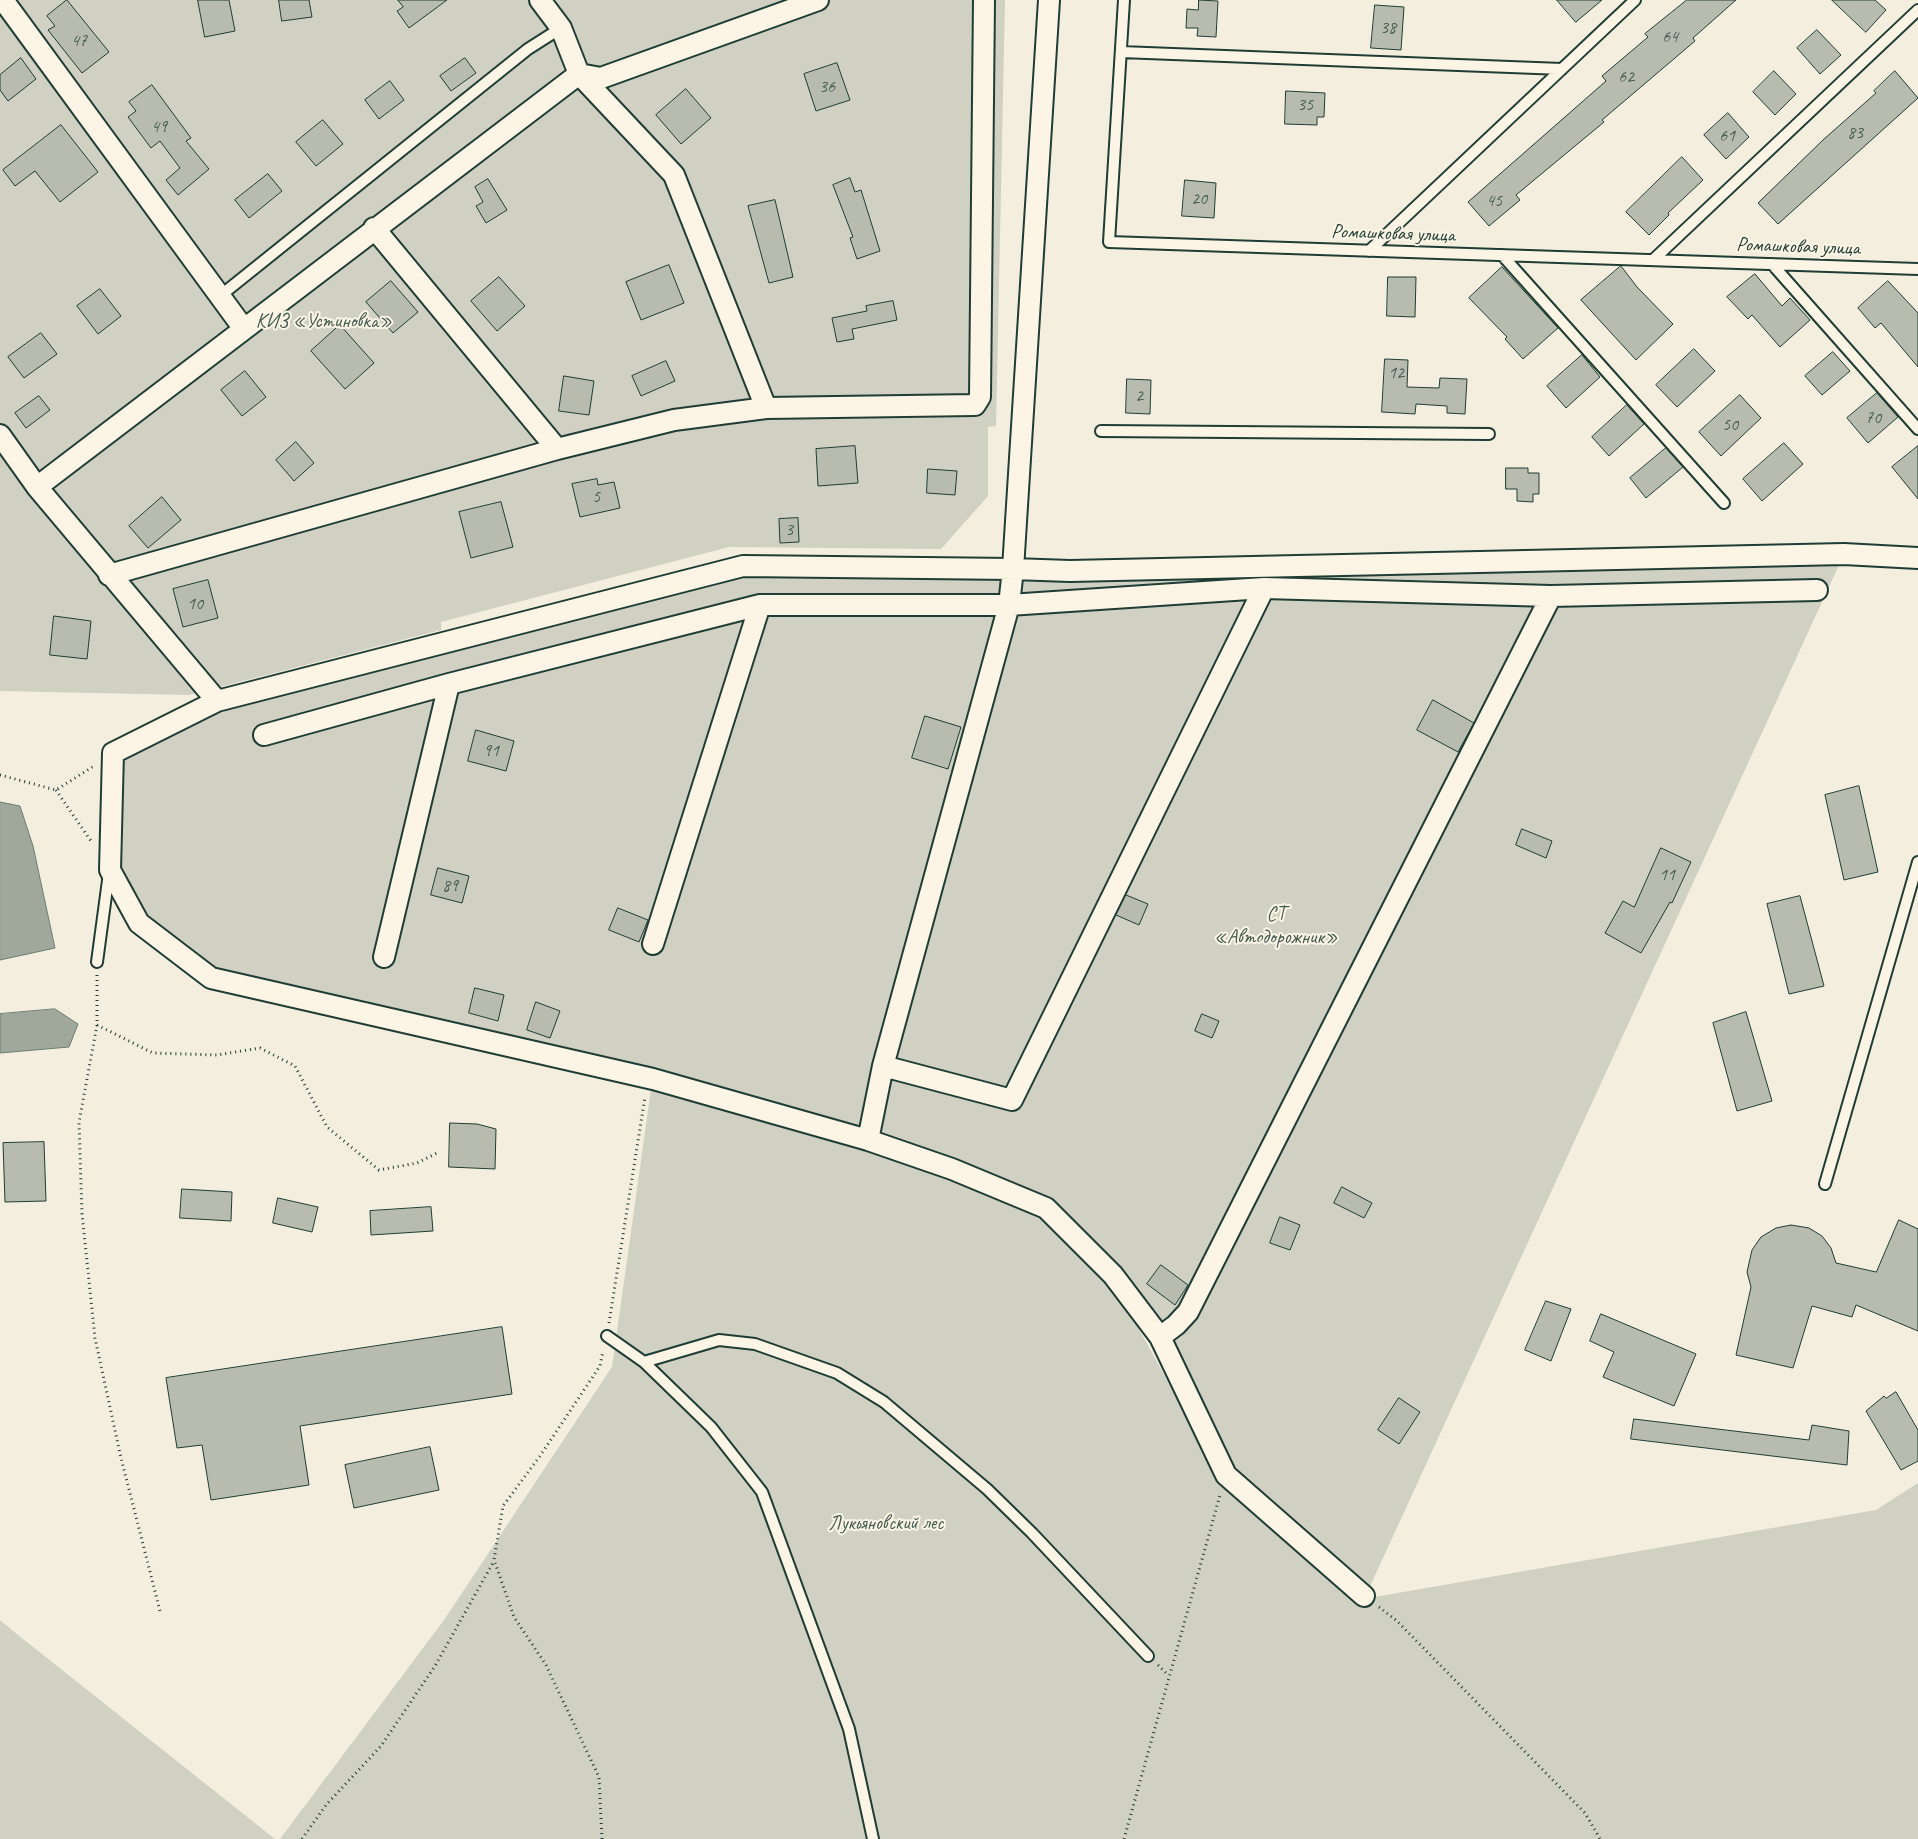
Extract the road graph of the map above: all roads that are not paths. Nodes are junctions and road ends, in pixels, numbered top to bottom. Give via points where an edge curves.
1 (3, 0) edge
2 (540, 0) edge
3 (818, 0) edge
4 (984, 0) edge
5 (1049, 0) edge
6 (1124, 0) edge
7 (1635, 0) edge
8 (1918, 10) edge
9 (560, 28) junction
10 (1121, 52) junction
11 (1562, 69) junction
12 (579, 74) junction
13 (374, 228) junction
14 (1369, 251) junction
15 (1502, 255) junction
16 (1653, 260) junction
17 (1772, 264) junction
18 (1918, 269) edge
19 (220, 296) junction
20 (244, 329) junction
21 (766, 408) junction
22 (1918, 430) edge
23 (1101, 431) dead end
24 (1489, 434) dead end
25 (0, 435) edge
26 (557, 449) junction
27 (37, 487) junction
28 (1724, 503) dead end
29 (1918, 558) edge
30 (1013, 569) junction
31 (110, 576) junction
32 (1264, 588) junction
33 (1817, 590) dead end
34 (1550, 596) junction
35 (760, 605) junction
36 (1009, 605) junction
37 (449, 684) junction
38 (217, 701) junction
39 (264, 735) dead end
40 (1918, 862) edge
41 (110, 870) junction
42 (653, 944) dead end
43 (384, 957) dead end
44 (97, 962) road end
45 (883, 1066) junction
46 (868, 1140) junction
47 (1825, 1184) dead end
48 (607, 1336) road end
49 (1160, 1337) junction
50 (644, 1362) junction
51 (1364, 1596) road end
52 (1148, 1656) dead end
53 (872, 1839) edge

1 - 19 street
2 - 9 street
3 - 12 street via 601,78
4 - 21 street via 980,397 974,405
5 - 30 street
6 - 10 lane, Ромашковая улица
7 - 11 lane
8 - 16 lane
9 - 12 street
9 - 19 lane via 528,49
10 - 11 lane
10 - 14 lane, Ромашковая улица via 1109,242
11 - 14 lane
12 - 13 street
12 - 21 street via 674,175
13 - 20 street
13 - 26 street
14 - 15 lane, Ромашковая улица
15 - 16 lane, Ромашковая улица
15 - 28 lane
16 - 17 lane, Ромашковая улица
17 - 18 lane, Ромашковая улица
17 - 22 lane
19 - 20 street
20 - 27 street
21 - 26 street via 674,420
23 - 24 lane
25 - 27 street
26 - 31 street
27 - 31 street
29 - 30 street via 1844,554 1070,571
30 - 36 street
30 - 38 street via 743,566
31 - 38 street
32 - 34 street
32 - 36 street
32 - 45 street via 1012,1100
33 - 34 street
34 - 49 street via 1188,1312
35 - 36 street
35 - 37 street
35 - 42 street
36 - 45 street
37 - 39 street
37 - 43 street
38 - 41 street via 113,754
40 - 47 lane
41 - 44 lane
41 - 46 street via 139,923 211,978 648,1078
45 - 46 street
46 - 49 street via 952,1169 1046,1208 1113,1275
48 - 50 lane
49 - 51 street via 1226,1475
50 - 52 lane via 719,1340 755,1344 837,1373 884,1402 987,1488
50 - 53 lane via 711,1427 762,1492 850,1729

